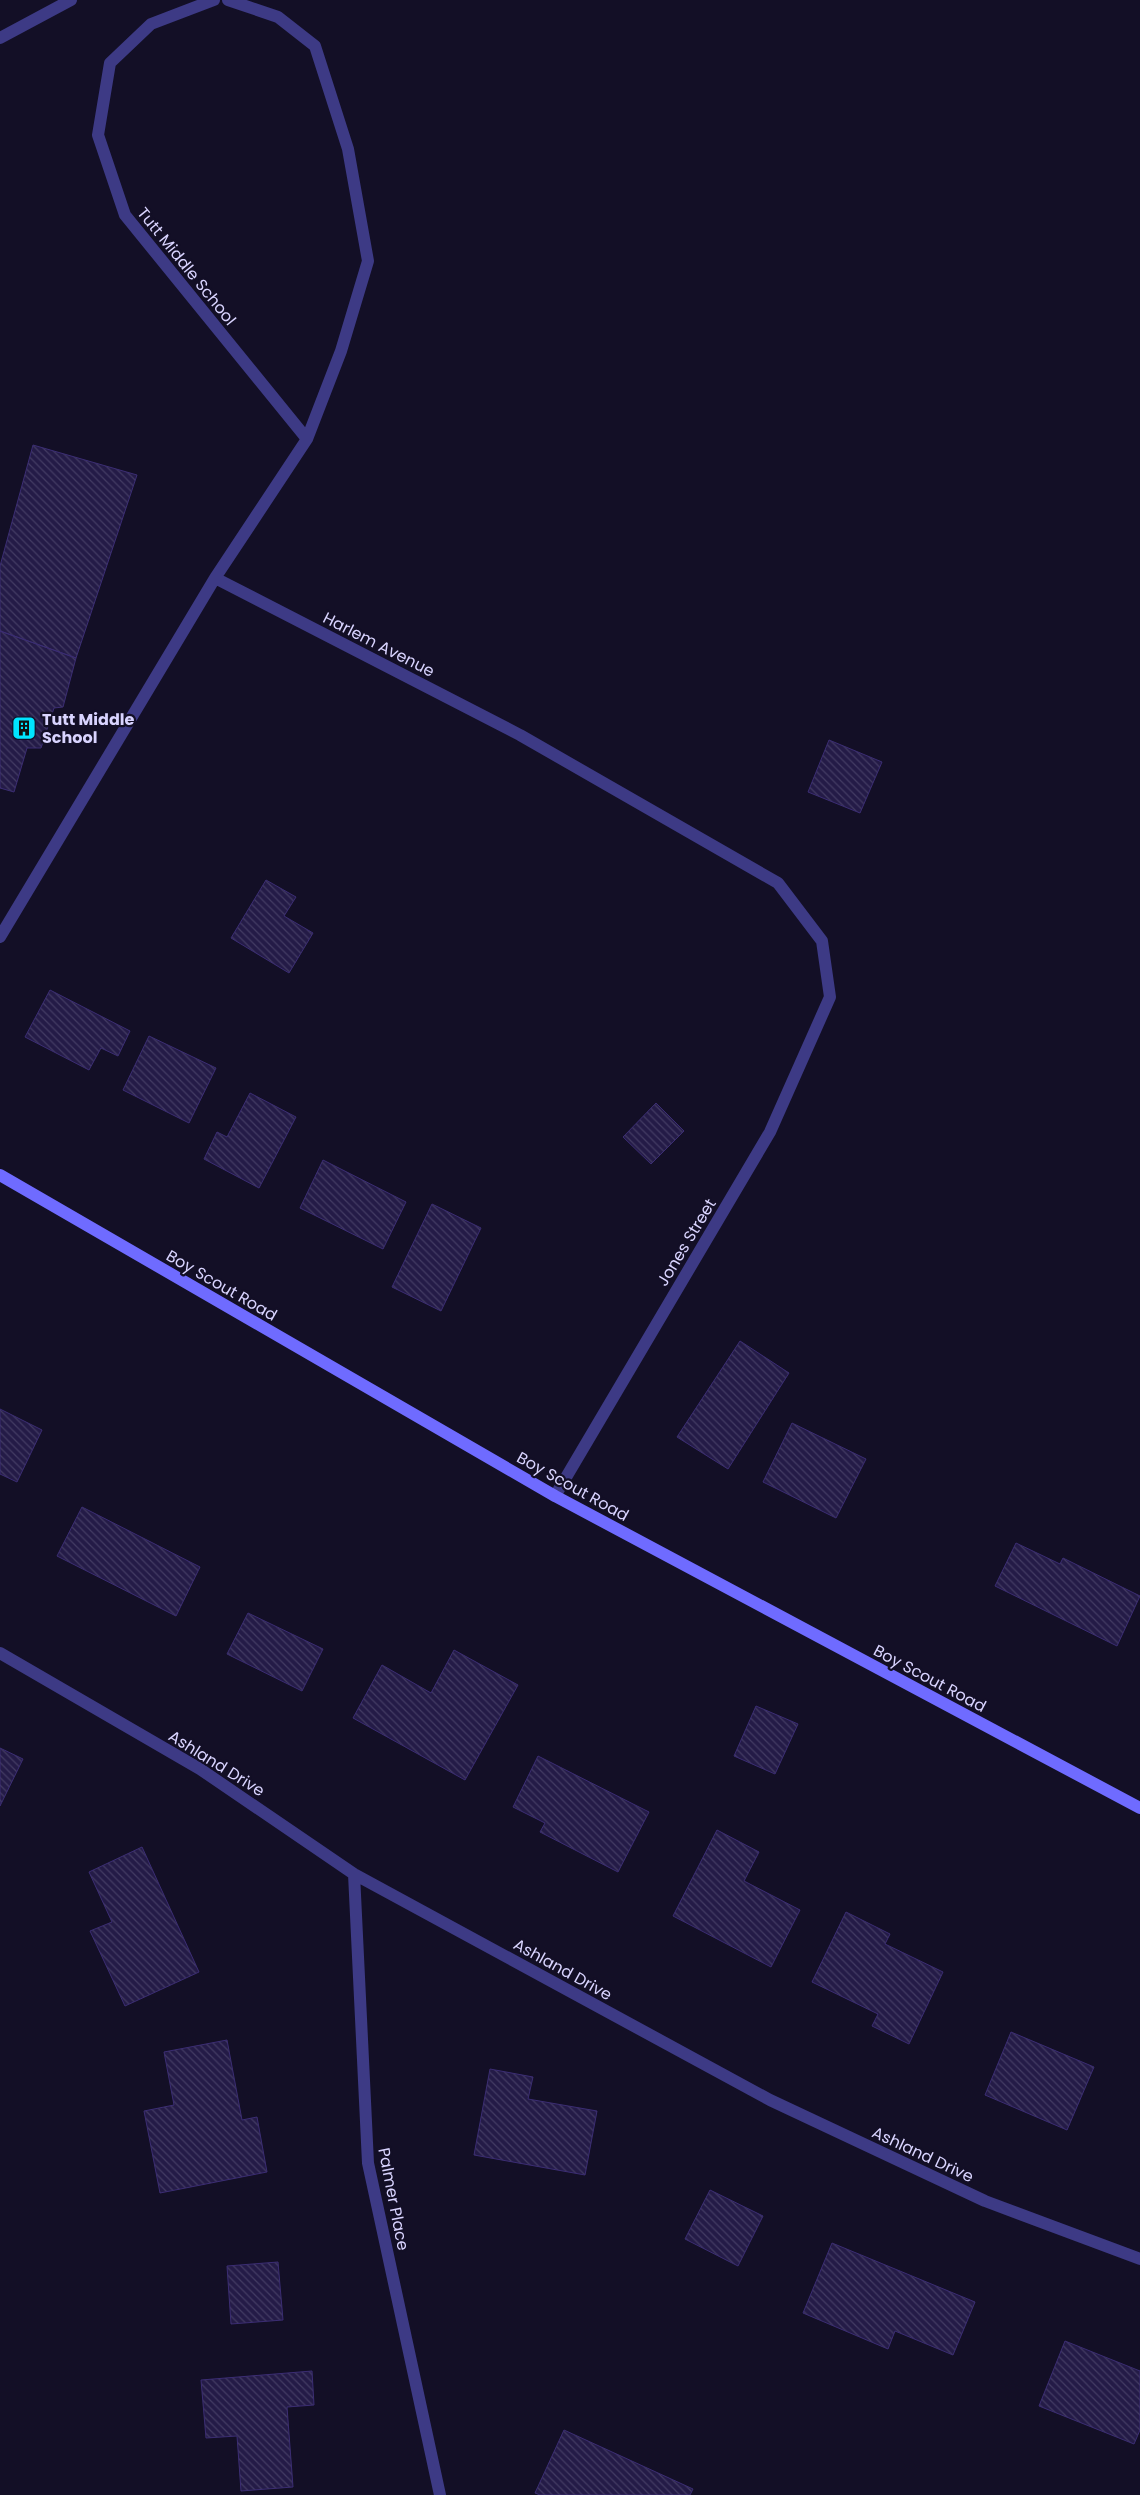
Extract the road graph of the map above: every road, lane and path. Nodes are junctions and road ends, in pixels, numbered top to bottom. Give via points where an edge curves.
1 (71, 0) edge
2 (228, 0) edge
3 (209, 1) edge
4 (0, 38) edge
5 (307, 439) junction
6 (215, 578) junction
7 (0, 937) edge
8 (830, 997) joint
9 (0, 1175) edge
10 (555, 1496) junction
11 (0, 1653) edge
12 (1140, 1808) edge
13 (354, 1874) junction
14 (1140, 2259) edge
15 (440, 2495) edge

1 - 4 street
2 - 5 street via 278,17 315,46 348,149 365,242 368,261 341,351
3 - 5 street, Tutt Middle School via 151,24 110,63 98,135 125,215
5 - 6 street
6 - 7 street
6 - 8 street, Harlem Avenue via 520,736 778,883 822,942
8 - 10 street, Jones Street via 770,1132
9 - 10 street, Boy Scout Road
10 - 12 street, Boy Scout Road
11 - 13 street, Ashland Drive via 200,1769
13 - 14 street, Ashland Drive via 770,2100 985,2201
13 - 15 street, Palmer Place via 368,2163

